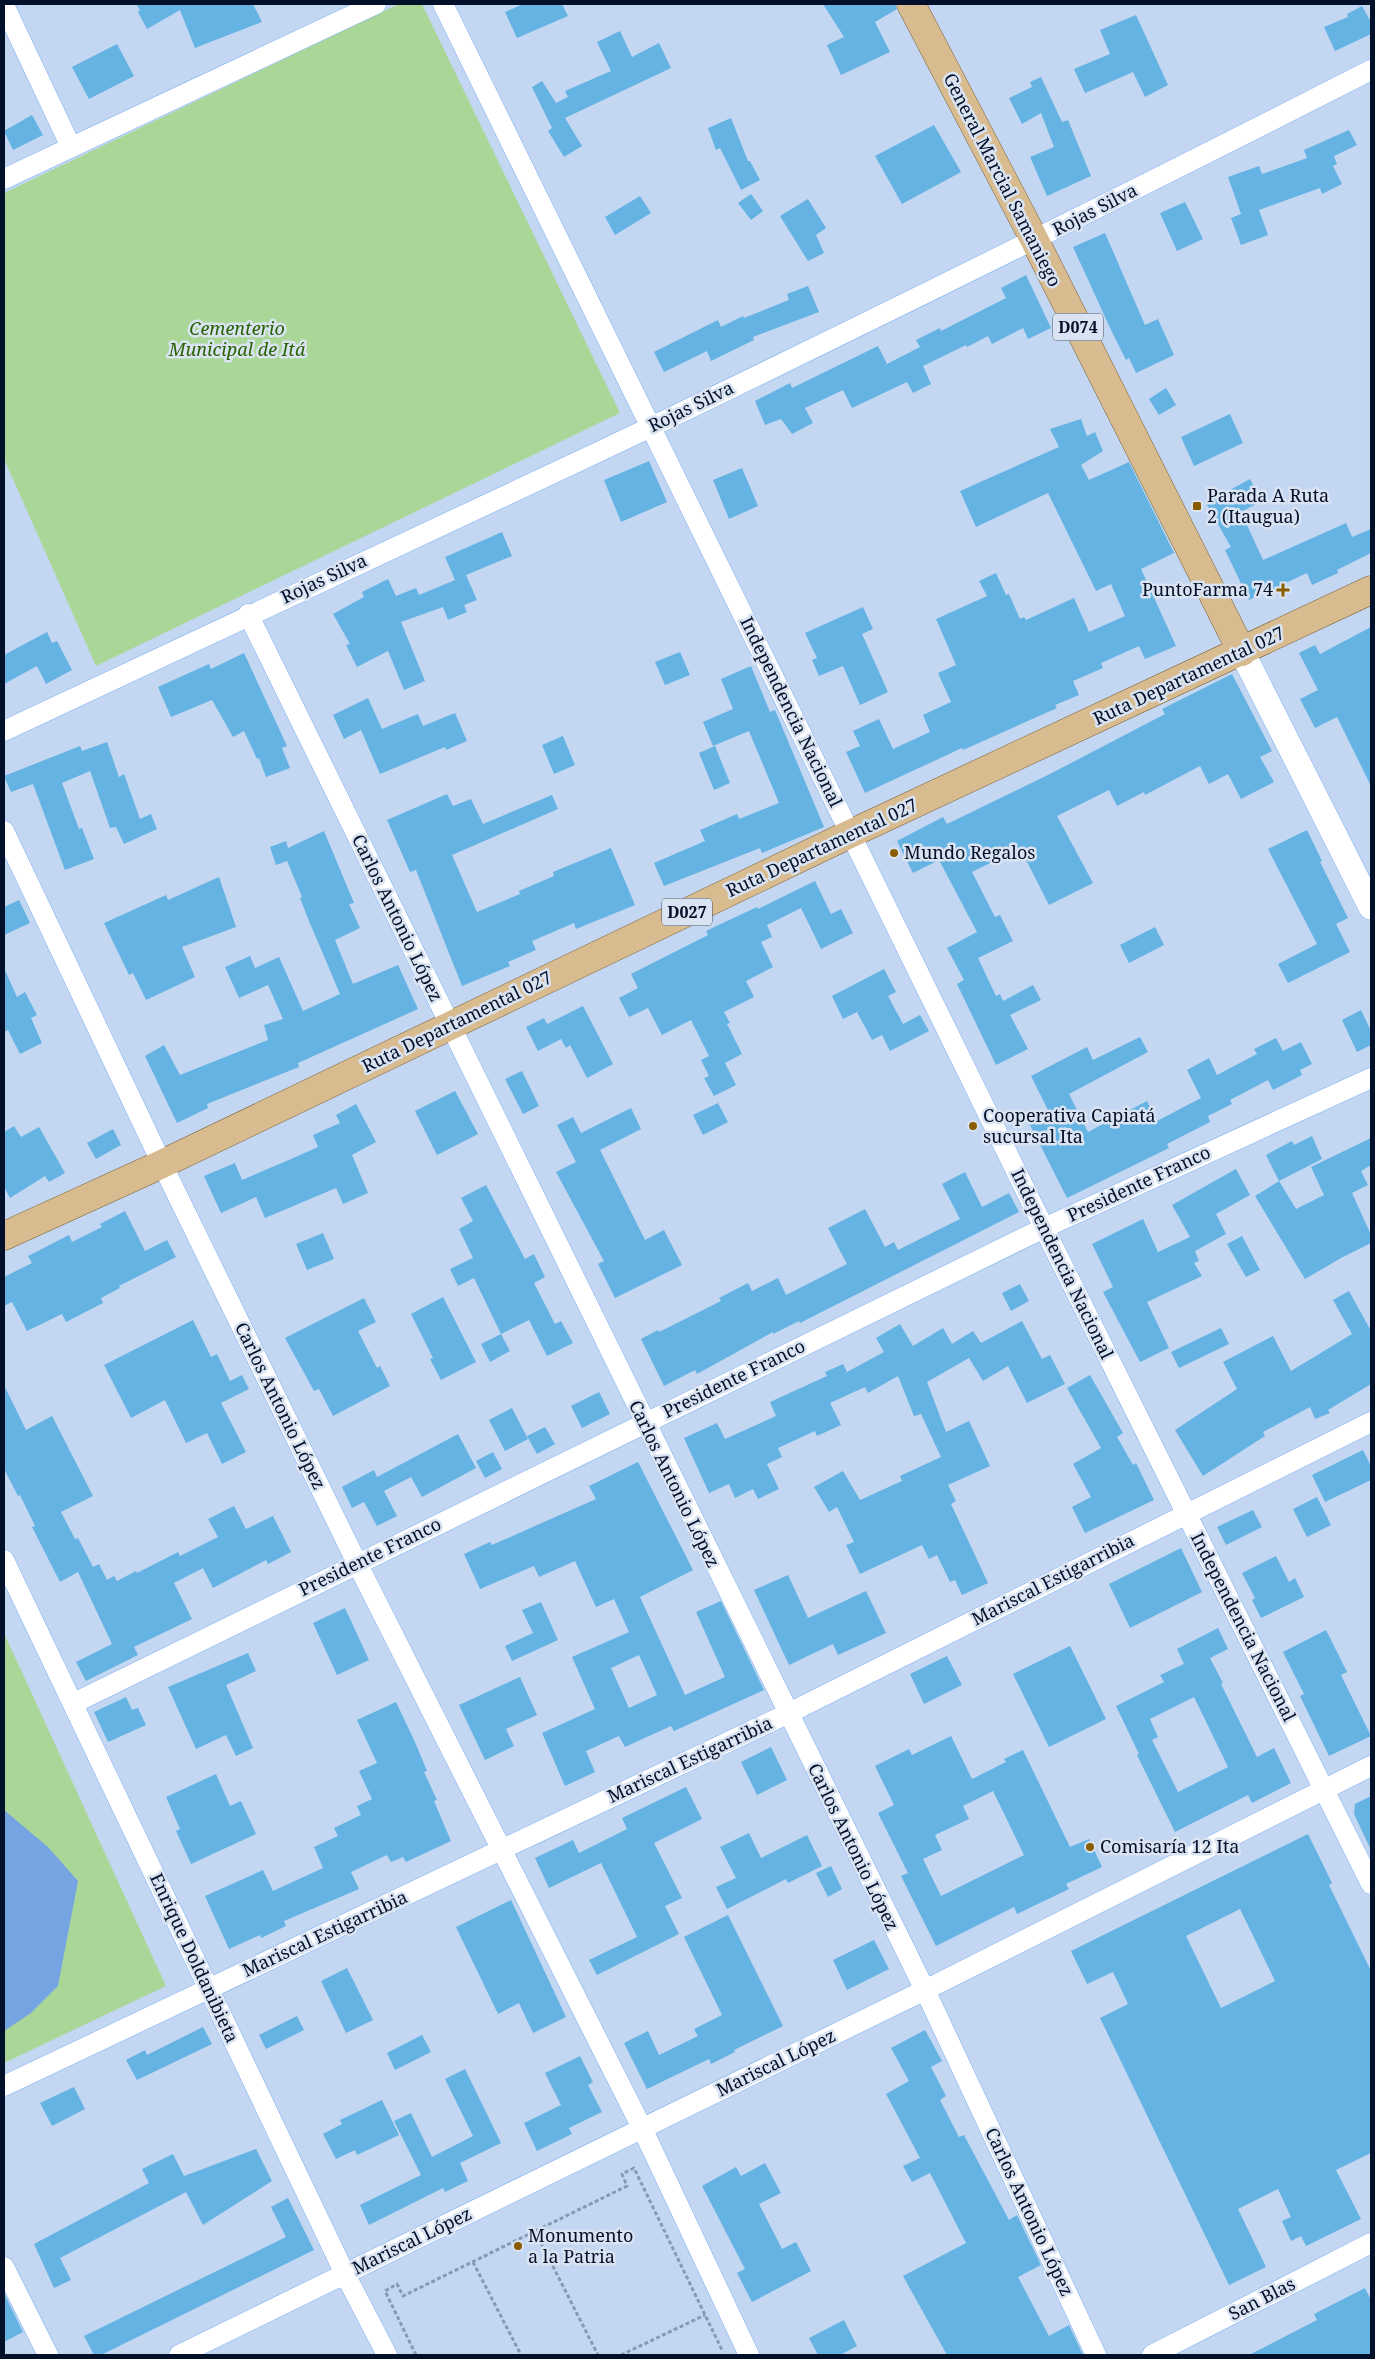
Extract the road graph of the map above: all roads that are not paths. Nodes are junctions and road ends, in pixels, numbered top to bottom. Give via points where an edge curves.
1 (376, 4) edge
2 (443, 4) edge
3 (911, 4) edge
4 (4, 5) edge
5 (1371, 70) edge
6 (72, 147) junction
7 (4, 179) edge
8 (1034, 241) junction
9 (651, 427) junction
10 (1371, 590) edge
11 (248, 614) junction
12 (1242, 652) junction
13 (4, 732) edge
14 (4, 831) edge
15 (850, 834) junction
16 (1371, 907) edge
17 (449, 1026) junction
18 (1371, 1078) edge
19 (162, 1164) junction
20 (1044, 1228) junction
21 (4, 1236) edge
22 (1371, 1422) edge
23 (644, 1423) junction
24 (1186, 1514) junction
25 (4, 1560) edge
26 (357, 1563) junction
27 (74, 1703) junction
28 (787, 1714) junction
29 (1371, 1766) edge
30 (1324, 1789) junction
31 (501, 1850) junction
32 (1371, 1884) edge
33 (209, 1989) junction
34 (925, 1990) junction
35 (4, 2086) edge
36 (642, 2128) junction
37 (1371, 2243) edge
38 (4, 2267) edge
39 (345, 2274) junction
40 (48, 2355) edge
41 (179, 2355) edge
42 (387, 2355) edge
43 (749, 2355) edge
44 (1096, 2355) edge
45 (1152, 2355) edge

1 - 6 street
2 - 9 street, Independencia Nacional
3 - 8 main road, General Marcial Samaniego / D074
4 - 6 street
5 - 8 street, Rojas Silva
6 - 7 street
8 - 9 street, Rojas Silva
8 - 12 main road, General Marcial Samaniego / D074
9 - 11 street, Rojas Silva
9 - 15 street, Independencia Nacional
10 - 12 main road, Ruta Departamental 027 / D027
11 - 13 street, Rojas Silva
11 - 17 street, Carlos Antonio López
12 - 15 main road, Ruta Departamental 027 / D027
12 - 16 street, D074
14 - 19 street, Carlos Antonio López
15 - 17 main road, Ruta Departamental 027 / D027
15 - 20 street, Independencia Nacional
17 - 19 main road, Ruta Departamental 027 / D027
17 - 23 street, Carlos Antonio López
18 - 20 street, Presidente Franco
19 - 21 main road, Ruta Departamental 027 / D027
19 - 26 street, Carlos Antonio López
20 - 23 street, Presidente Franco
20 - 24 street, Independencia Nacional
22 - 24 street, Mariscal Estigarribia
23 - 26 street, Presidente Franco
23 - 28 street, Carlos Antonio López
24 - 28 street, Mariscal Estigarribia
24 - 30 street, Independencia Nacional
25 - 27 street, Enrique Doldanibieta
26 - 27 street, Presidente Franco
26 - 31 street, Carlos Antonio López
27 - 33 street, Enrique Doldanibieta
28 - 31 street, Mariscal Estigarribia
28 - 34 street, Carlos Antonio López
29 - 30 street, Mariscal López
30 - 32 street, Independencia Nacional
30 - 34 street, Mariscal López
31 - 33 street, Mariscal Estigarribia
31 - 36 street, Carlos Antonio López
33 - 35 street, Mariscal Estigarribia
33 - 39 street, Enrique Doldanibieta
34 - 36 street, Mariscal López
34 - 44 street, Carlos Antonio López
36 - 39 street, Mariscal López
36 - 43 street, Carlos Antonio López
37 - 45 street, San Blas
38 - 40 street
39 - 41 street, Mariscal López
39 - 42 street, Enrique Doldanibieta

